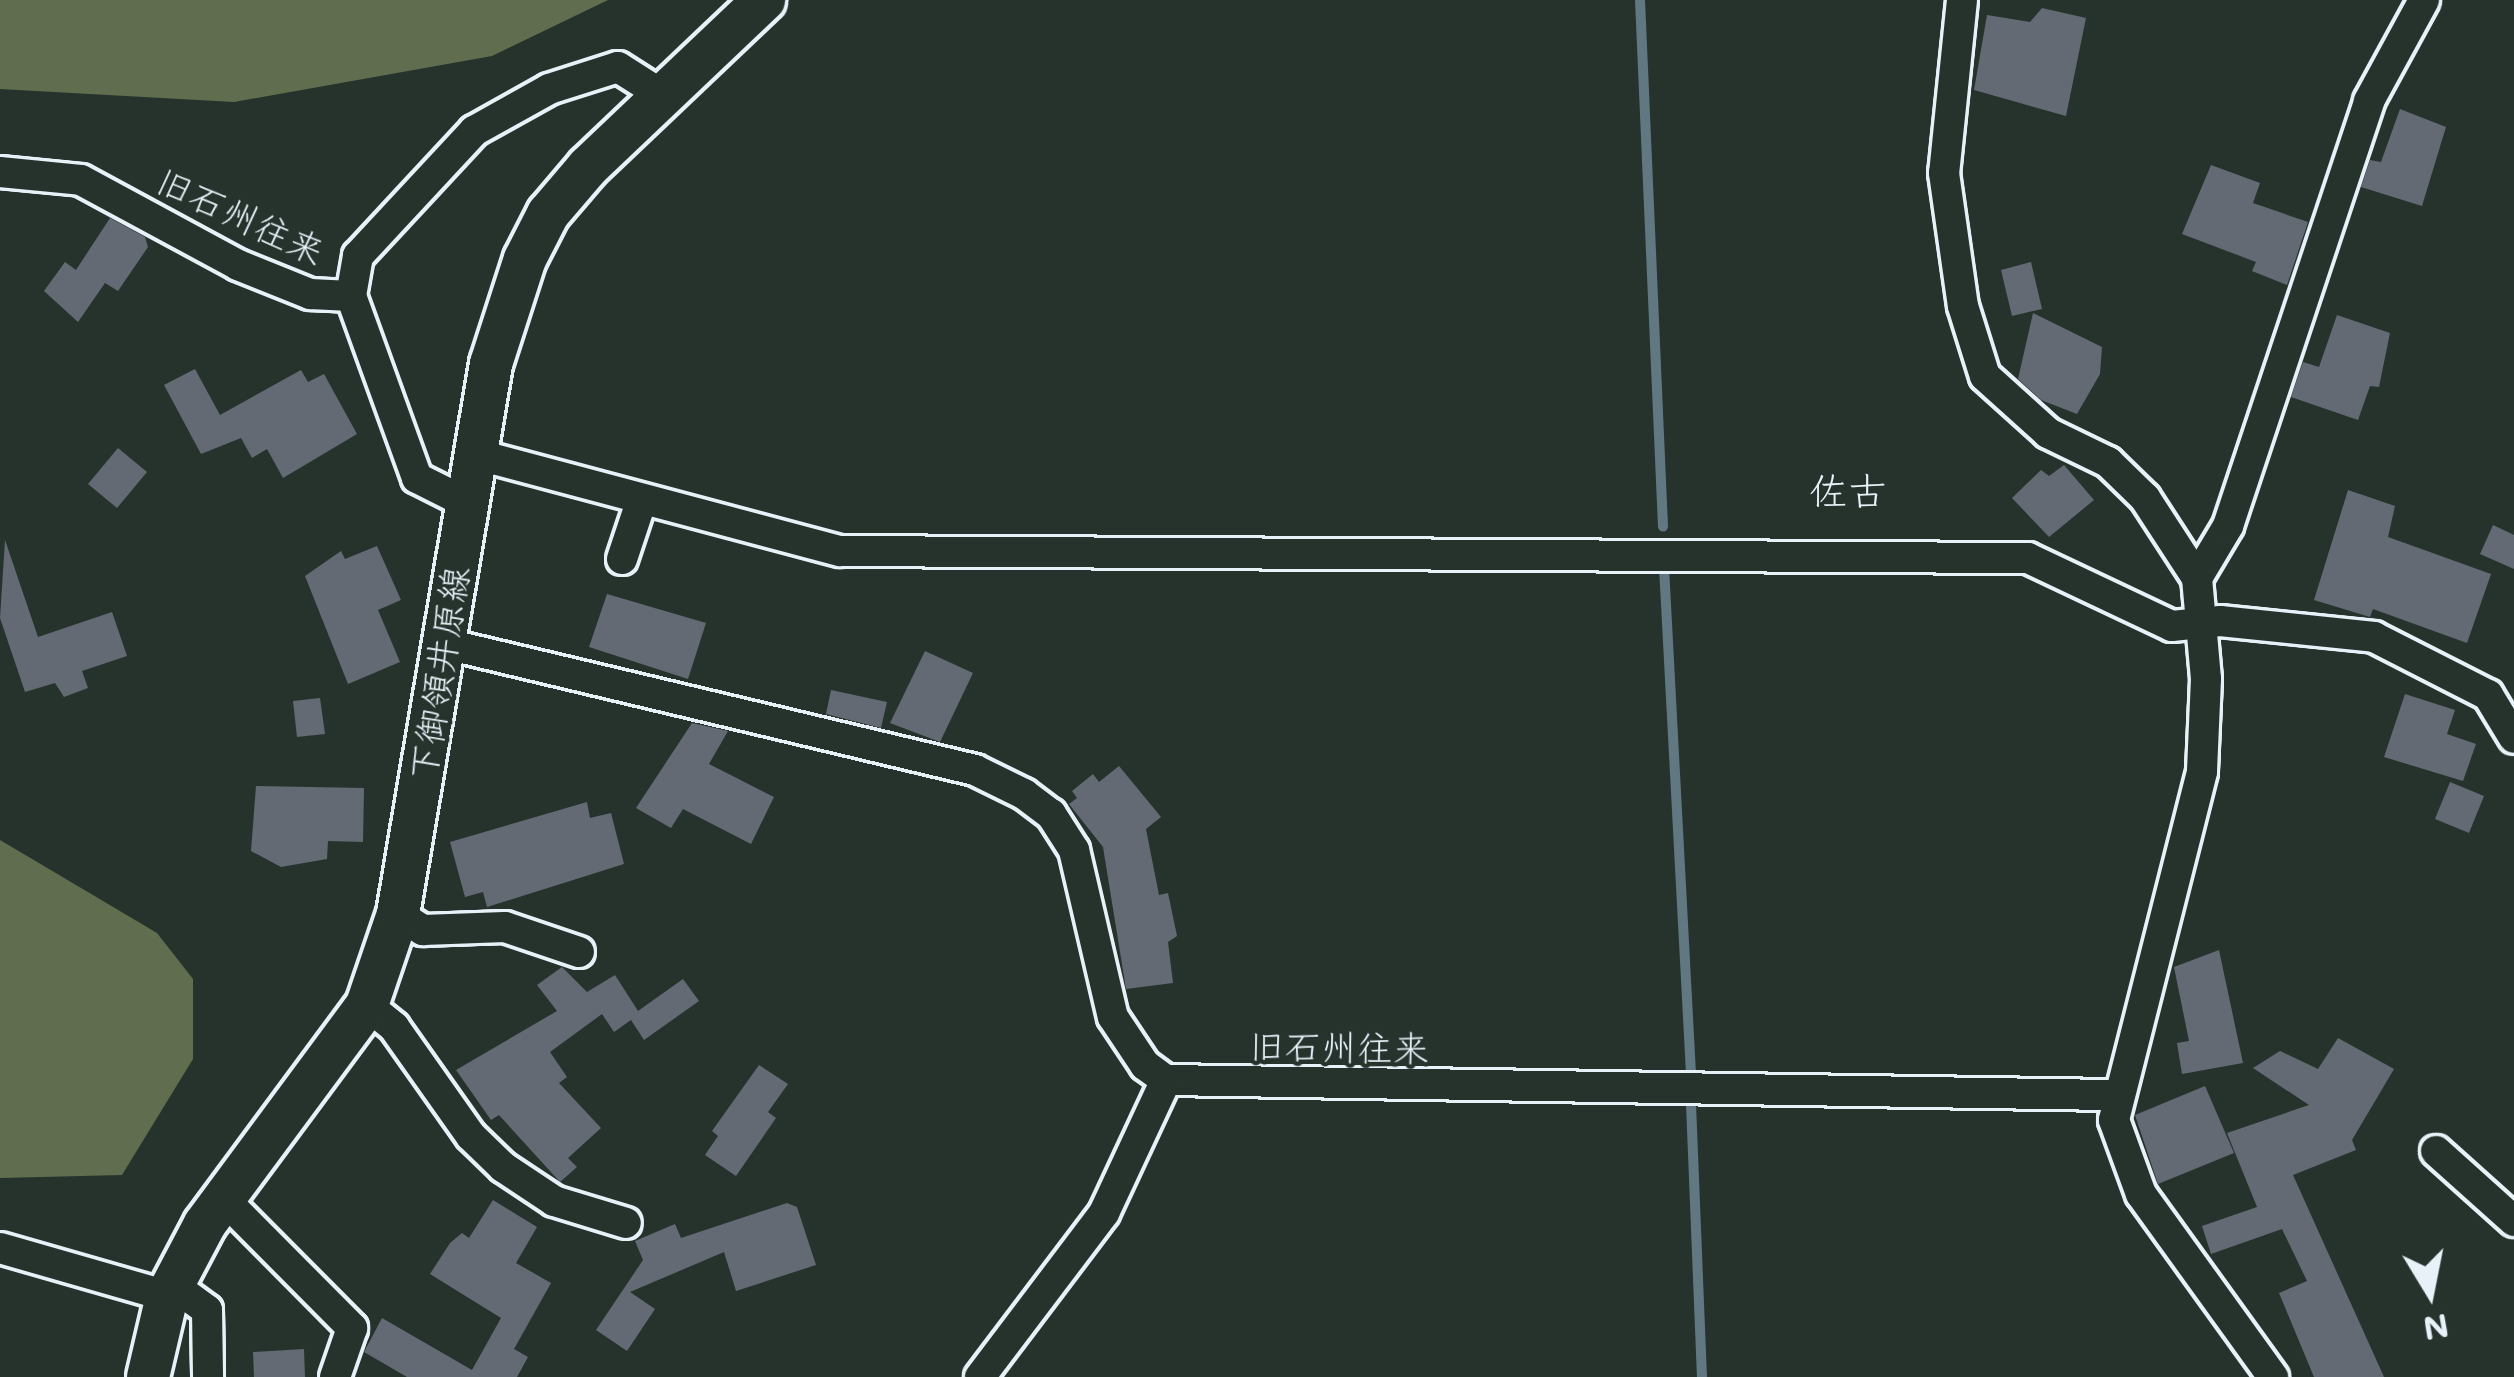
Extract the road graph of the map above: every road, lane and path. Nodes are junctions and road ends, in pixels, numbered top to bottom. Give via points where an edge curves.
1 (764, 0) edge
2 (1962, 0) edge
3 (2424, 0) edge
4 (662, 95) junction
5 (0, 172) edge
6 (351, 296) junction
7 (476, 454) junction
8 (642, 499) junction
9 (466, 503) junction
10 (622, 559) dead end
11 (2197, 578) junction
12 (2199, 623) junction
13 (442, 643) junction
14 (2514, 738) edge
15 (398, 914) junction
16 (579, 952) dead end
17 (368, 1005) junction
18 (1166, 1081) junction
19 (2114, 1095) junction
20 (2436, 1150) dead end
21 (224, 1199) junction
22 (2514, 1221) edge
23 (626, 1223) dead end
24 (0, 1248) edge
25 (170, 1290) junction
26 (148, 1377) edge
27 (208, 1377) edge
28 (335, 1377) edge
29 (980, 1377) edge
30 (2273, 1377) edge

1 - 4 main road, 下御領井原線
2 - 11 street via 1944,173 1963,306 1985,376 2048,433 2108,462 2145,498
3 - 11 street via 2369,101 2228,526
4 - 6 street via 618,67 589,71 474,131 358,256
4 - 7 main road, 下御領井原線 via 548,214 524,259 491,364
5 - 6 street, 旧石州往来 via 81,179 238,265 310,294
6 - 9 street, 旧石州往来 via 417,478
7 - 8 street
7 - 9 main road, 下御領井原線
8 - 10 street
8 - 12 street via 840,551 2028,558 2172,626
9 - 13 main road, 下御領井原線
11 - 12 street
12 - 14 street via 2346,628 2374,637 2433,674 2488,695
12 - 19 street via 2202,772
13 - 15 main road, 下御領井原線
13 - 18 street via 975,770 1024,794 1051,814 1074,850 1113,1017
15 - 16 street via 423,929 505,927
15 - 17 main road, 下御領井原線
17 - 21 main road, 下御領井原線
17 - 23 street via 394,1027 502,1167 554,1201
18 - 19 street, 旧石州往来
18 - 29 street via 1104,1214
19 - 30 street via 2122,1154 2140,1194
20 - 22 street
21 - 25 main road, 下御領井原線
21 - 28 street via 352,1328
24 - 25 street
25 - 26 main road, 下御領井原線
25 - 27 street via 207,1310

